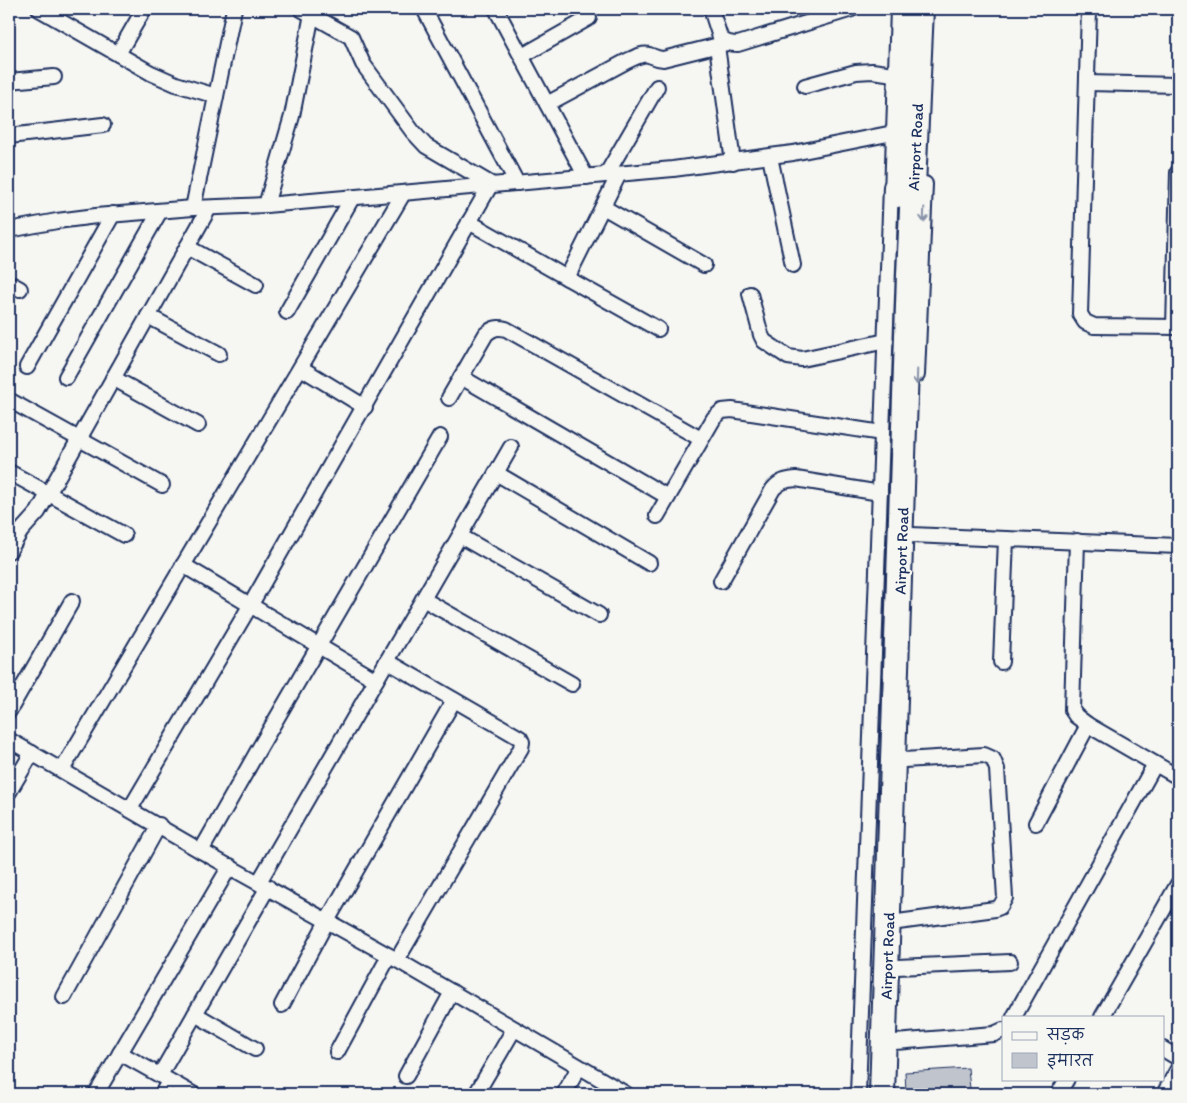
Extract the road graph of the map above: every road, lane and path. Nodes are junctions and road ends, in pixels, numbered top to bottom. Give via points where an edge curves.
1 (39, 9) edge
2 (144, 9) edge
3 (234, 9) edge
4 (424, 9) edge
5 (496, 9) edge
6 (711, 9) edge
7 (852, 9) edge
8 (896, 9) edge
9 (903, 9) edge
10 (922, 9) edge
11 (930, 9) edge
12 (1089, 9) edge
13 (309, 11) edge
14 (55, 13) edge
15 (589, 18) dead end
16 (722, 44) junction
17 (118, 54) junction
18 (522, 56) junction
19 (894, 74) junction
20 (54, 77) dead end
21 (9, 81) edge
22 (1087, 83) junction
23 (1178, 85) edge
24 (805, 86) dead end
25 (657, 87) dead end
26 (216, 96) junction
27 (547, 104) junction
28 (103, 125) dead end
29 (893, 133) junction
30 (9, 136) edge
31 (770, 157) junction
32 (733, 162) junction
33 (1178, 172) edge
34 (613, 175) junction
35 (586, 177) junction
36 (517, 183) junction
37 (491, 184) junction
38 (403, 194) junction
39 (352, 198) junction
40 (266, 205) junction
41 (193, 208) junction
42 (209, 208) junction
43 (603, 208) junction
44 (160, 211) junction
45 (114, 214) junction
46 (469, 222) junction
47 (9, 230) edge
48 (187, 246) junction
49 (704, 265) dead end
50 (793, 265) dead end
51 (567, 278) junction
52 (256, 285) dead end
53 (750, 294) dead end
54 (287, 312) dead end
55 (148, 316) junction
56 (1176, 327) edge
57 (658, 329) dead end
58 (886, 341) junction
59 (219, 354) dead end
60 (27, 367) dead end
61 (301, 368) junction
62 (461, 377) junction
63 (66, 378) dead end
64 (113, 378) junction
65 (449, 398) dead end
66 (9, 400) edge
67 (364, 406) junction
68 (198, 425) dead end
69 (882, 433) junction
70 (440, 437) dead end
71 (80, 438) junction
72 (701, 439) junction
73 (511, 447) dead end
74 (9, 472) edge
75 (496, 473) junction
76 (162, 484) dead end
77 (880, 493) junction
78 (48, 494) junction
79 (668, 497) junction
80 (657, 516) dead end
81 (124, 535) dead end
82 (906, 535) junction
83 (460, 536) junction
84 (1006, 539) junction
85 (1077, 541) junction
86 (1178, 546) edge
87 (9, 551) edge
88 (649, 563) dead end
89 (182, 565) junction
90 (721, 581) dead end
91 (423, 599) junction
92 (72, 601) dead end
93 (250, 606) junction
94 (599, 615) dead end
95 (318, 646) junction
96 (387, 661) junction
97 (1001, 662) dead end
98 (376, 680) junction
99 (572, 684) dead end
100 (454, 700) junction
101 (9, 711) edge
102 (1088, 725) junction
103 (9, 740) edge
104 (32, 753) junction
105 (904, 760) junction
106 (1155, 764) junction
107 (62, 770) junction
108 (1178, 777) edge
109 (9, 792) edge
110 (130, 809) junction
111 (1036, 823) dead end
112 (159, 825) junction
113 (201, 851) junction
114 (230, 866) junction
115 (1178, 884) edge
116 (264, 885) junction
117 (327, 921) junction
118 (898, 922) junction
119 (393, 958) junction
120 (1010, 962) dead end
121 (897, 967) junction
122 (452, 992) junction
123 (64, 997) dead end
124 (282, 1005) dead end
125 (195, 1014) junction
126 (1106, 1015) edge
127 (1015, 1016) edge
128 (514, 1029) junction
129 (1002, 1030) edge
130 (895, 1042) junction
131 (255, 1049) dead end
132 (1164, 1050) edge
133 (337, 1052) dead end
134 (120, 1053) junction
135 (1178, 1058) edge
136 (579, 1067) junction
137 (1178, 1069) edge
138 (406, 1076) dead end
139 (165, 1078) junction
140 (1066, 1080) edge
141 (96, 1094) edge
142 (162, 1094) edge
143 (193, 1094) edge
144 (476, 1094) edge
145 (564, 1094) edge
146 (626, 1094) edge
147 (858, 1094) edge
148 (868, 1094) edge
149 (882, 1094) edge
150 (894, 1094) edge
151 (1058, 1094) edge
152 (1164, 1094) edge

1 - 14 street
2 - 17 street
3 - 26 street
4 - 36 street
5 - 18 street
6 - 16 street
7 - 16 street via 738,44
8 - 19 street
9 - 148 highway, Airport Road
10 - 82 highway, Airport Road via 909,275
11 -> 82 street
12 - 22 street
13 - 37 street via 351,37 363,64 419,139 434,152
13 - 40 street via 292,116
14 - 17 street
15 - 18 street
16 - 27 street via 662,59 646,54 640,56
16 - 32 street
17 - 26 street via 159,77
18 - 27 street
19 - 24 street via 856,72
19 - 29 street
20 - 21 street
22 - 23 street
22 - 56 street via 1080,314 1094,326
25 - 34 street
26 - 41 street
27 - 35 street
28 - 30 street
29 - 31 street
29 - 58 street
31 - 32 street
31 - 50 street
32 - 34 street
33 - 56 street
34 - 35 street
34 - 43 street
35 - 36 street
36 - 37 street
37 - 38 street
37 - 46 street
38 - 39 street
38 - 61 street
39 - 40 street
39 - 54 street
40 - 42 street
41 - 42 street
41 - 44 street
42 - 48 street
43 - 49 street
43 - 51 street
44 - 45 street
44 - 63 street
45 - 47 street
45 - 60 street
46 - 51 street
46 - 67 street
48 - 52 street
48 - 55 street
51 - 57 street
53 - 58 street via 762,338 788,358 802,359
55 - 59 street
55 - 64 street
58 - 69 street
61 - 67 street
61 - 89 street
62 - 65 street
62 - 72 street via 486,334 498,327 506,329
62 - 79 street
64 - 68 street
64 - 71 street
66 - 71 street
67 - 93 street
69 - 72 street via 727,410 717,414
69 - 77 street
70 - 95 street
71 - 76 street
71 - 78 street
72 - 79 street
73 - 75 street
74 - 78 street
75 - 83 street
75 - 88 street
77 - 90 street via 796,479 778,483
77 - 147 street
78 - 81 street
78 - 87 street
79 - 80 street
82 - 84 street
82 - 105 street
82 - 149 highway, Airport Road
83 - 91 street
83 - 94 street
84 - 85 street
84 - 97 street
85 - 86 street
85 - 102 street via 1071,707 1074,714
89 - 93 street
89 - 107 street
91 - 96 street
91 - 99 street
92 - 101 street
93 - 95 street
93 - 110 street
95 - 98 street
95 - 113 street
96 - 98 street
96 - 100 street
98 - 116 street
100 - 117 street
100 - 119 street via 520,738 522,745
102 - 106 street
102 - 111 street
103 - 104 street
104 - 107 street
104 - 109 street
105 - 118 street
105 - 118 street via 984,755 993,759 997,769 1005,898 995,910
106 - 108 street
106 - 127 street
107 - 110 street
110 - 112 street
112 - 113 street
112 - 123 street
113 - 114 street
114 - 116 street
114 - 134 street
115 - 126 street
116 - 117 street
116 - 125 street
117 - 119 street
117 - 124 street
118 - 121 street
119 - 122 street
119 - 133 street
120 - 121 street
121 - 130 street
122 - 128 street
122 - 138 street
125 - 131 street
125 - 139 street
128 - 136 street
128 - 144 street
129 - 130 street via 994,1034
130 - 150 street
132 - 135 street
134 - 139 street
134 - 141 street
136 - 145 street
136 - 146 street
137 - 152 street
139 - 142 street
139 - 143 street
140 - 151 street

